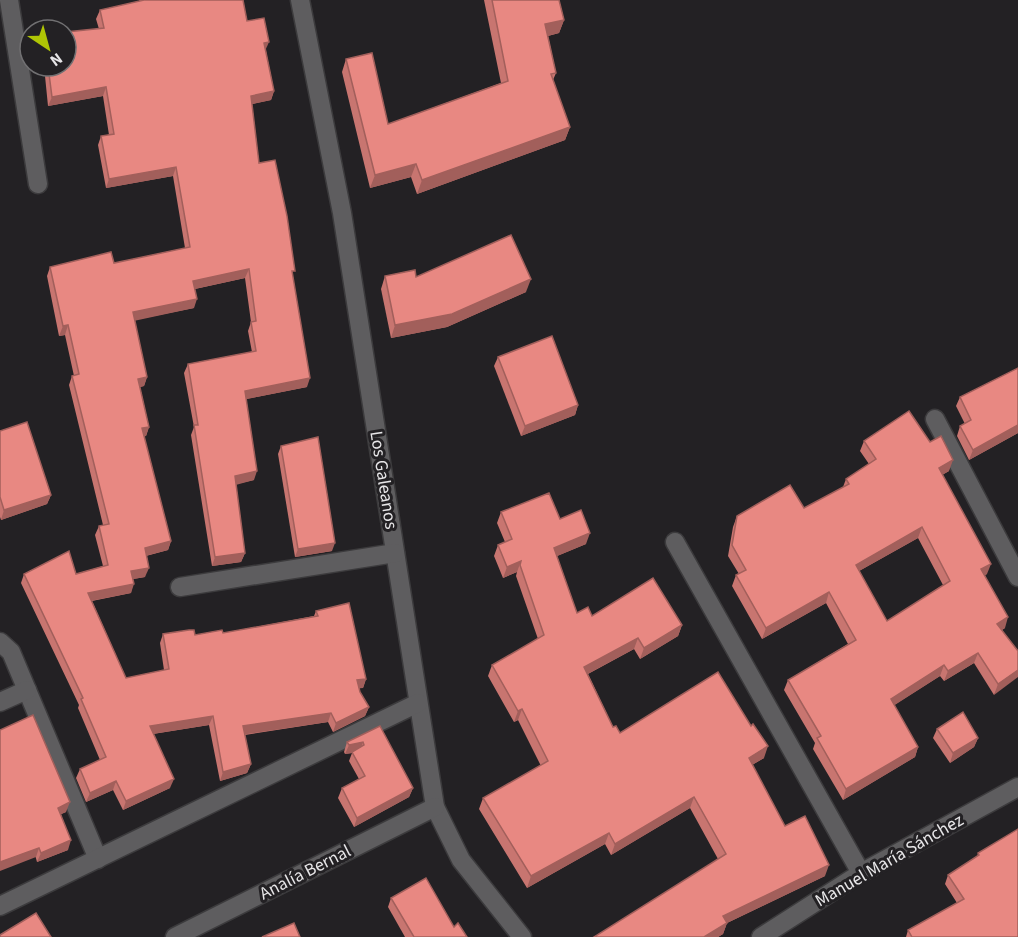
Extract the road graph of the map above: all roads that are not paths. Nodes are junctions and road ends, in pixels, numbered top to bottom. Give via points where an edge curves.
1 (9, 0) edge
2 (300, 0) edge
3 (38, 184) dead end
4 (935, 420) dead end
5 (675, 542) dead end
6 (395, 553) junction
7 (1018, 576) edge
8 (180, 587) dead end
9 (0, 642) edge
10 (27, 690) junction
11 (0, 702) edge
12 (418, 702) junction
13 (1018, 787) edge
14 (435, 807) junction
15 (98, 859) junction
16 (861, 873) junction
17 (0, 906) edge
18 (175, 937) edge
19 (522, 937) edge
20 (761, 937) edge

1 - 3 street
2 - 6 street, Los Galeanos via 342,213
4 - 7 street
5 - 16 street
6 - 8 street
6 - 12 street, Los Galeanos
9 - 10 street via 11,652
10 - 11 street
10 - 15 street
12 - 14 street, Los Galeanos
12 - 15 street
13 - 16 street, Manuel María Sánchez
14 - 18 street, Analía Bernal
14 - 19 street, Los Galeanos via 461,860
15 - 17 street
16 - 20 street, Manuel María Sánchez

